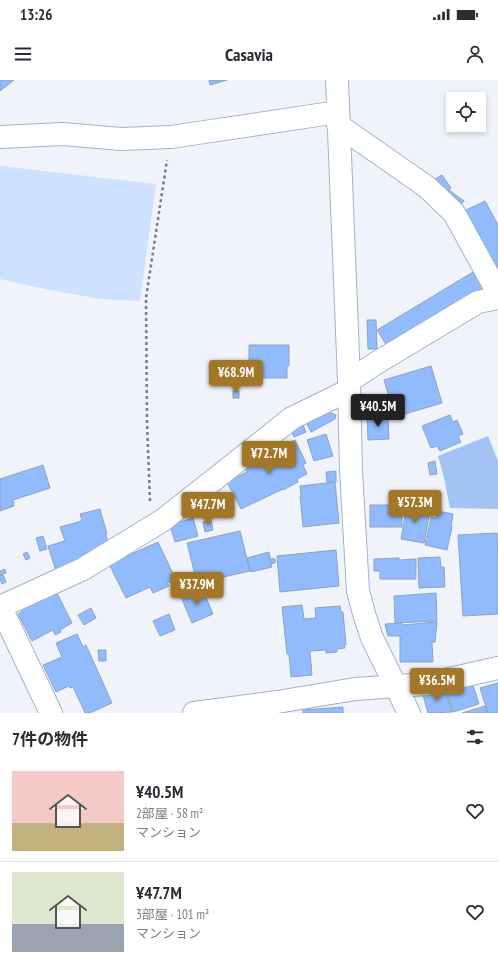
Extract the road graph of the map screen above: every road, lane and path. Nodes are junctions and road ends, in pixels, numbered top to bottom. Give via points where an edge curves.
1 (337, 80) edge
2 (338, 119) junction
3 (0, 137) edge
4 (168, 137) junction
5 (498, 294) edge
6 (498, 298) edge
7 (349, 385) junction
8 (151, 528) junction
9 (0, 607) edge
10 (498, 668) edge
11 (396, 687) junction
12 (51, 713) edge
13 (194, 713) edge
14 (410, 713) edge

1 - 2 street
2 - 4 street
2 - 5 street via 427,187 454,213
2 - 7 street
3 - 4 street via 63,134 121,139
4 - 8 path via 168,153 146,298
6 - 7 street via 478,302 378,362
7 - 8 street via 292,418
7 - 11 street via 358,591 372,638
8 - 9 street via 83,569
9 - 12 street
10 - 11 street via 426,684
11 - 13 street via 355,689
11 - 14 street

